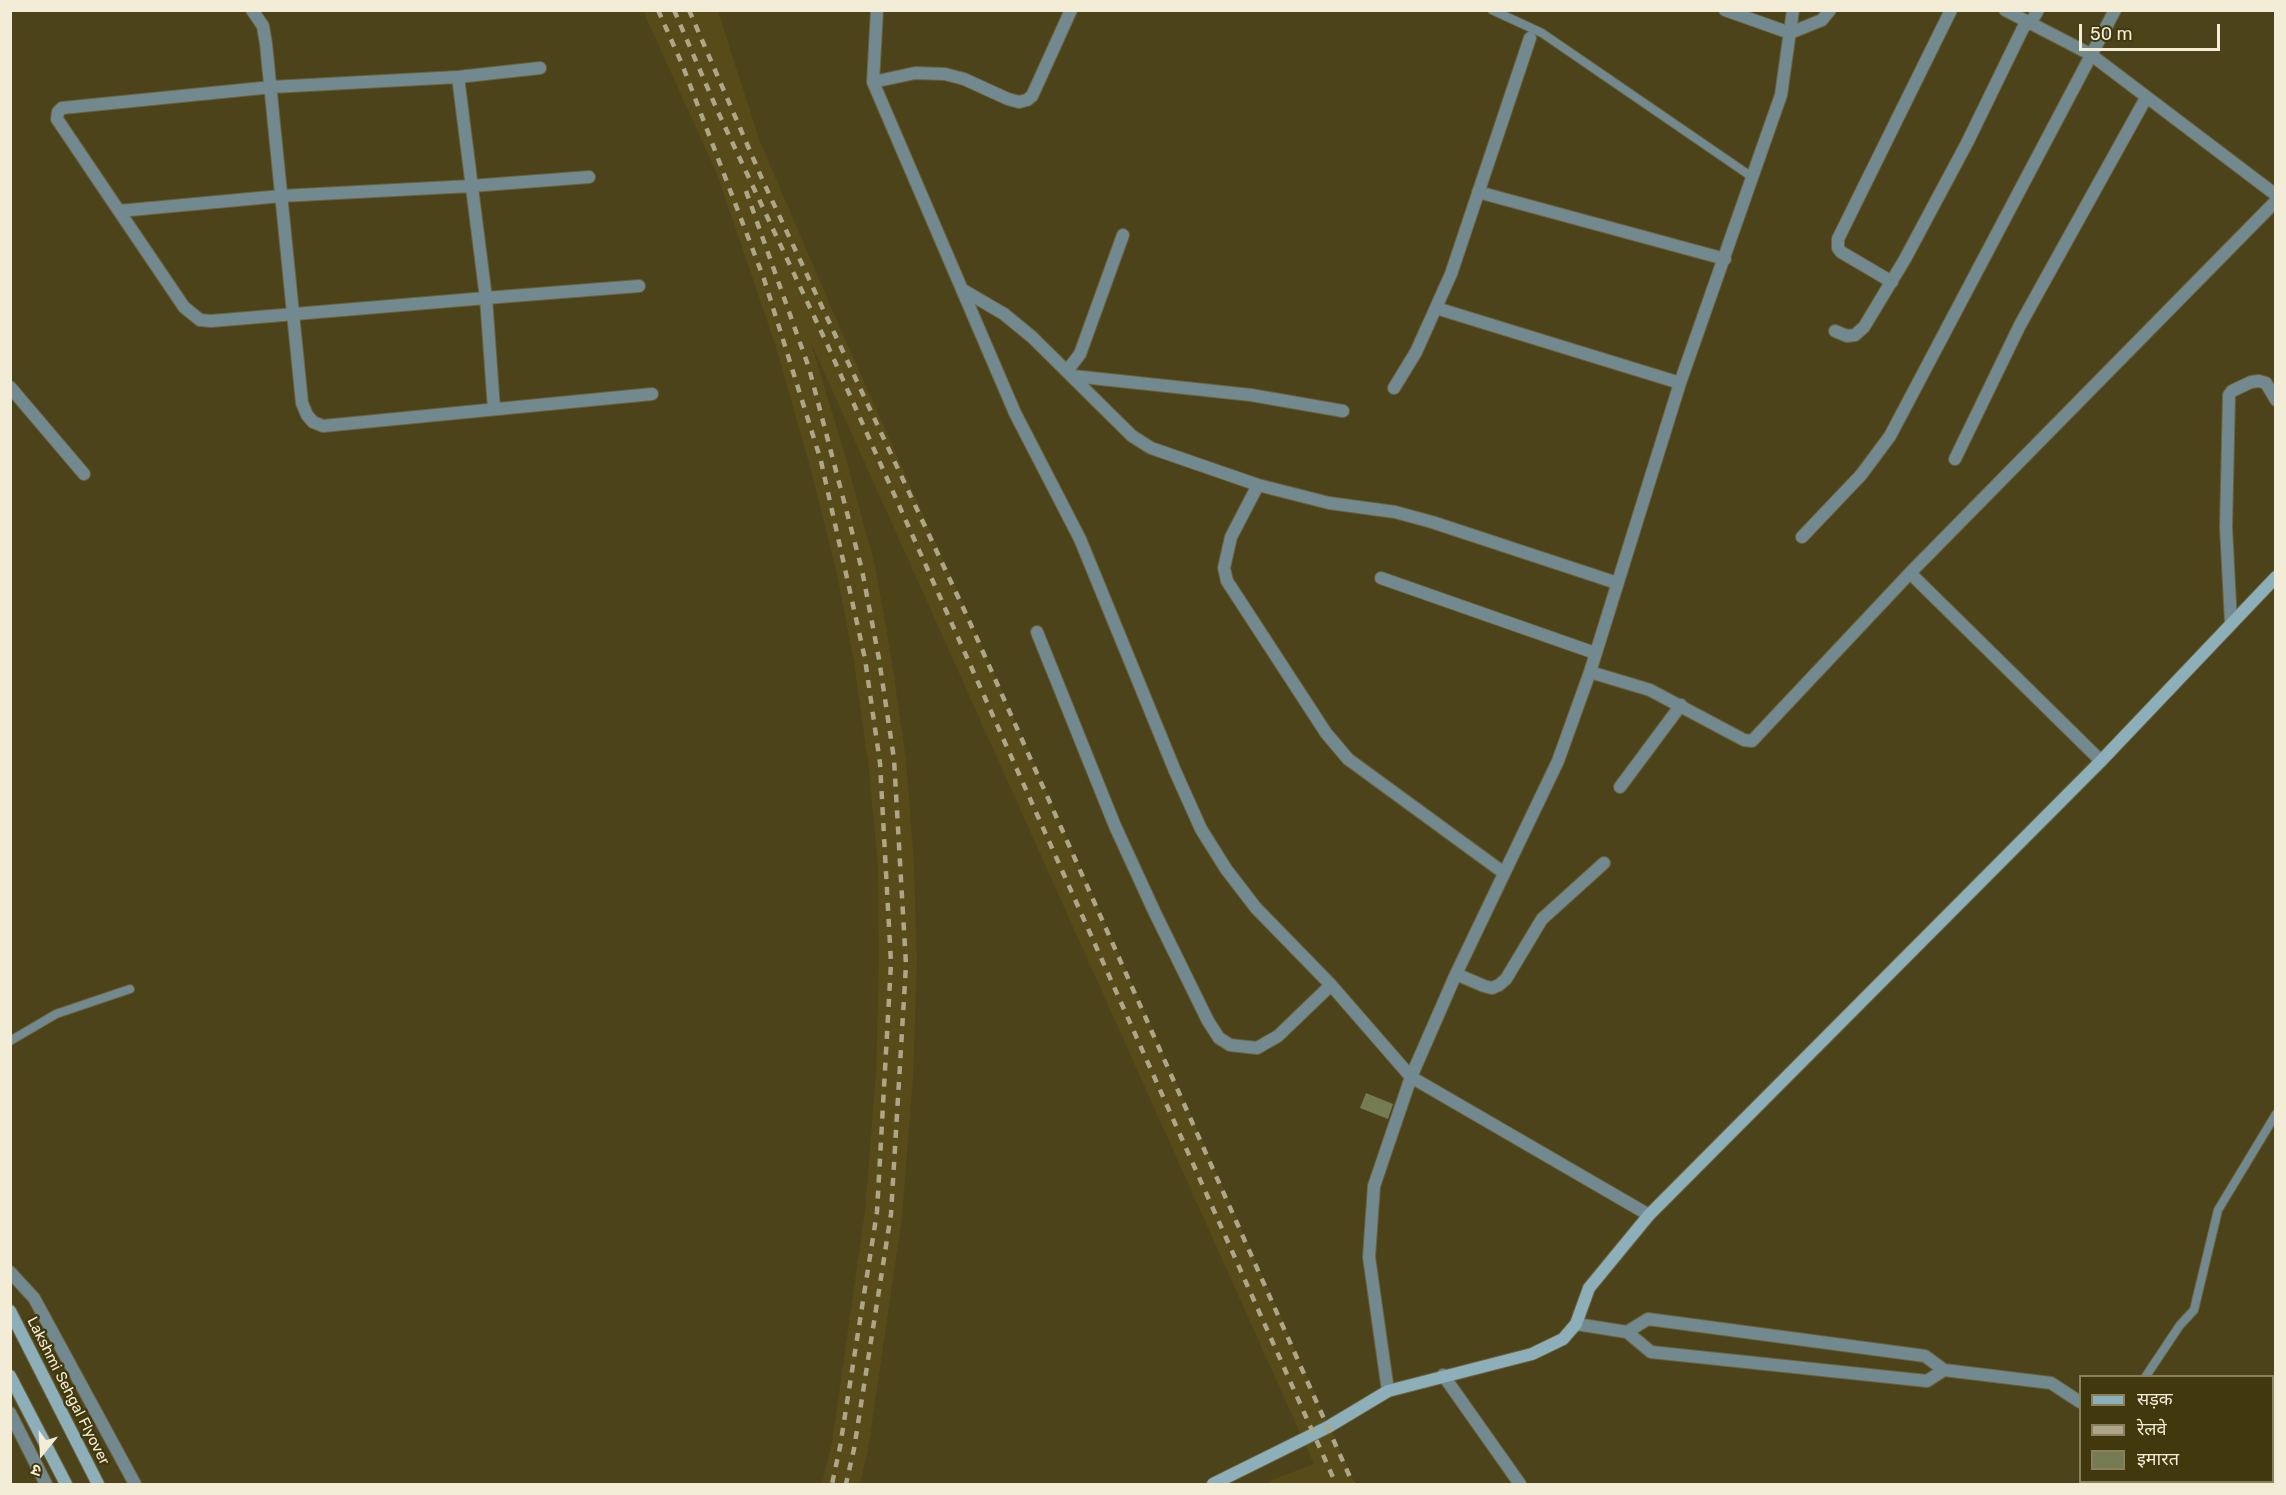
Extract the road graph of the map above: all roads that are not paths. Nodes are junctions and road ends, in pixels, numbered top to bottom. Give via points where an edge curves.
1 (252, 10) edge
2 (877, 10) edge
3 (1071, 10) edge
4 (1492, 10) edge
5 (1725, 10) edge
6 (1793, 10) edge
7 (1830, 10) edge
8 (1951, 10) edge
9 (2005, 10) edge
10 (2037, 10) edge
11 (2115, 10) edge
12 (2028, 23) junction
13 (1790, 33) junction
14 (1530, 38) dead end
15 (2090, 54) junction
16 (540, 68) dead end
17 (458, 77) junction
18 (271, 82) junction
19 (873, 82) junction
20 (2146, 98) junction
21 (589, 177) dead end
22 (1752, 177) junction
23 (471, 186) junction
24 (1478, 192) junction
25 (2276, 195) edge
26 (281, 196) junction
27 (2276, 201) edge
28 (119, 211) junction
29 (1123, 235) dead end
30 (1725, 259) junction
31 (1892, 282) junction
32 (639, 286) dead end
33 (963, 290) junction
34 (486, 298) junction
35 (1436, 308) junction
36 (292, 314) junction
37 (1835, 331) dead end
38 (1070, 373) junction
39 (1680, 383) junction
40 (10, 387) edge
41 (1394, 388) dead end
42 (652, 394) dead end
43 (2276, 400) edge
44 (494, 409) junction
45 (1343, 411) dead end
46 (1955, 459) dead end
47 (84, 474) dead end
48 (1258, 485) junction
49 (1802, 537) dead end
50 (1910, 573) junction
51 (2276, 577) edge
52 (1381, 578) dead end
53 (1617, 583) junction
54 (2231, 623) junction
55 (1037, 632) dead end
56 (1595, 653) junction
57 (1590, 672) junction
58 (1681, 705) junction
59 (2101, 761) junction
60 (1620, 787) dead end
61 (1604, 863) dead end
62 (1504, 873) junction
63 (1456, 974) junction
64 (1331, 985) junction
65 (130, 989) dead end
66 (10, 1041) edge
67 (1411, 1077) junction
68 (2276, 1114) edge
69 (1650, 1215) junction
70 (10, 1272) edge
71 (10, 1311) edge
72 (1576, 1324) junction
73 (1627, 1332) junction
74 (1944, 1370) junction
75 (1443, 1375) junction
76 (2147, 1375) edge
77 (10, 1376) edge
78 (1388, 1391) junction
79 (2079, 1401) edge
80 (10, 1413) edge
81 (46, 1485) edge
82 (66, 1485) edge
83 (98, 1485) edge
84 (135, 1485) edge
85 (1214, 1485) edge
86 (1520, 1485) edge

1 - 18 street via 263,26
2 - 19 street
3 - 19 street via 1027,100 1008,99 945,74 915,73
4 - 22 lane via 1542,33
5 - 13 street
6 - 13 street
7 - 13 street via 1822,20
8 - 31 street via 1838,239 1841,252
9 - 12 street
10 - 12 street
11 - 15 street
12 - 15 street
12 - 31 street
13 - 22 street via 1781,95
14 - 24 street
15 - 20 street
15 - 49 street via 1890,436 1861,475
16 - 17 street
17 - 18 street
17 - 23 street
18 - 26 street
18 - 28 street via 63,108 58,112 57,119
19 - 33 street
20 - 25 street
20 - 46 street via 2020,325
21 - 23 street
22 - 30 street
23 - 26 street
23 - 34 street
24 - 30 street
24 - 35 street
26 - 28 street
26 - 36 street
27 - 50 street
28 - 36 street via 184,307 200,320
29 - 38 street
30 - 39 street
31 - 37 street via 1855,335
32 - 34 street
33 - 38 street via 1004,314
33 - 64 street via 1016,413 1080,539 1202,829 1226,869 1257,908
34 - 36 street
34 - 44 street
35 - 39 street
35 - 41 street
36 - 44 street via 302,403 313,422 322,426
38 - 45 street via 1251,395
38 - 48 street via 1132,436 1151,448
39 - 53 street
40 - 47 street
42 - 44 street
43 - 54 street via 2266,383 2259,381 2229,395 2226,527
48 - 53 street via 1432,522
48 - 62 street via 1228,546 1224,568 1227,581 1326,733 1348,759
50 - 58 street via 1752,741
50 - 59 street
51 - 54 street
52 - 56 street
53 - 56 street
54 - 59 street
55 - 64 street via 1115,826 1219,1038 1230,1046 1257,1048 1278,1036
56 - 57 street
57 - 58 street via 1650,690
57 - 62 street via 1558,761
58 - 60 street
59 - 69 street
61 - 63 street via 1542,920 1499,985 1484,986
62 - 63 street
63 - 67 street
64 - 67 street
65 - 66 lane via 56,1014
67 - 69 street
67 - 78 street via 1374,1186 1370,1233 1373,1299
68 - 76 lane via 2218,1210 2194,1310
69 - 72 street via 1590,1288
70 - 84 street via 34,1298
71 - 83 street, Lakshmi Sehgal Flyover
72 - 73 street
72 - 75 street via 1563,1339 1532,1354
73 - 74 street via 1648,1319 1926,1356
73 - 74 street via 1651,1352 1927,1381
74 - 79 street via 2051,1383
75 - 78 street
75 - 86 street
77 - 82 street
78 - 85 street via 1328,1427
80 - 81 street

